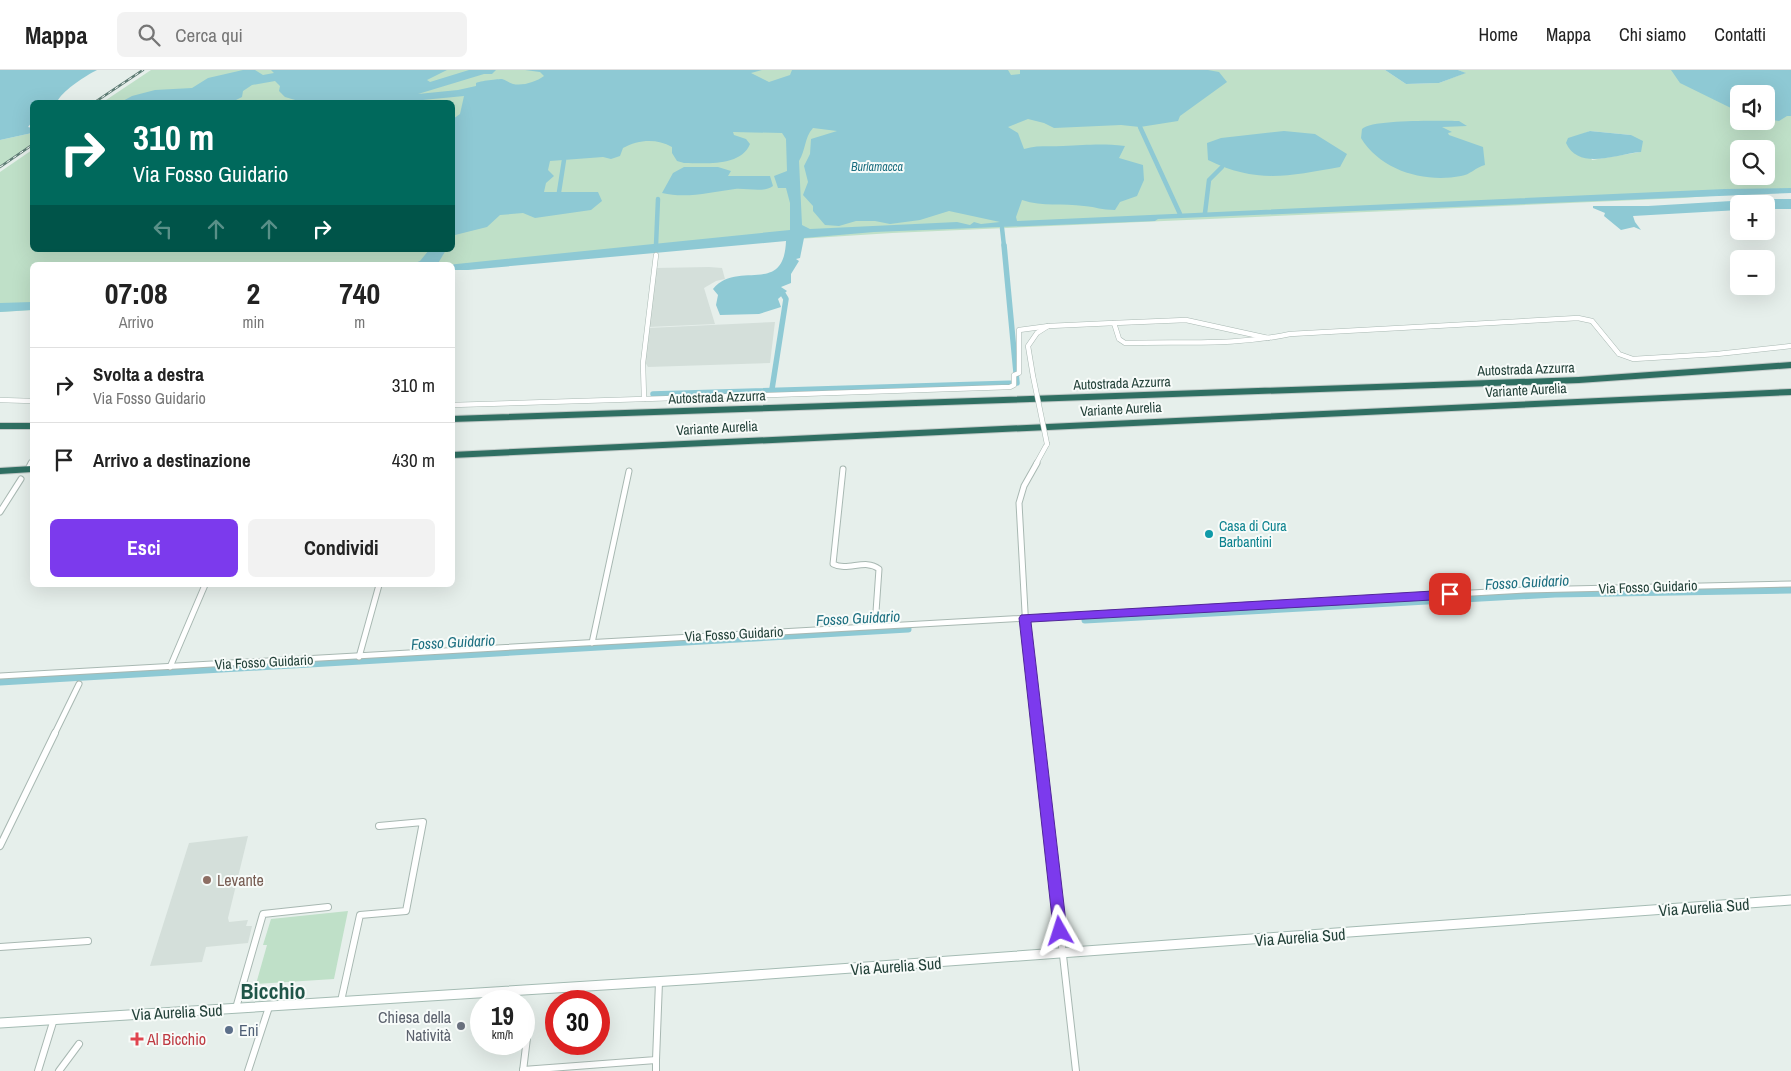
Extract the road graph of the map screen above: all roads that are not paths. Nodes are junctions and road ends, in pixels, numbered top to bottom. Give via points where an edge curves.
1 (656, 255) dead end
2 (1114, 323) junction
3 (1049, 326) junction
4 (1268, 338) junction
5 (1791, 346) edge
6 (1791, 360) edge
7 (1791, 365) edge
8 (1791, 388) edge
9 (1791, 392) edge
10 (644, 399) junction
11 (0, 400) edge
12 (30, 401) edge
13 (455, 405) edge
14 (455, 414) edge
15 (455, 419) edge
16 (0, 420) edge
17 (30, 420) edge
18 (0, 426) edge
19 (30, 426) edge
20 (455, 450) edge
21 (455, 454) edge
22 (30, 470) edge
23 (30, 470) edge
24 (843, 470) dead end
25 (0, 471) edge
26 (629, 471) dead end
27 (0, 476) edge
28 (21, 479) dead end
29 (6, 502) junction
30 (0, 503) edge
31 (0, 512) edge
32 (1791, 584) edge
33 (204, 587) edge
34 (378, 587) edge
35 (1025, 618) junction
36 (875, 626) junction
37 (592, 643) junction
38 (359, 656) junction
39 (170, 667) junction
40 (0, 676) edge
41 (79, 684) dead end
42 (380, 826) dead end
43 (0, 846) edge
44 (1791, 900) edge
45 (328, 907) dead end
46 (88, 941) dead end
47 (0, 947) edge
48 (1062, 954) junction
49 (659, 982) junction
50 (341, 1002) junction
51 (269, 1007) junction
52 (236, 1008) junction
53 (55, 1019) junction
54 (0, 1023) edge
55 (79, 1044) dead end
56 (524, 1055) edge
57 (656, 1060) junction
58 (523, 1070) edge
59 (38, 1071) edge
60 (59, 1071) edge
61 (248, 1071) edge
62 (656, 1071) edge
63 (1076, 1071) edge

1 - 10 street via 643,363
2 - 3 street
2 - 4 street via 1186,320
2 - 4 street via 1119,339 1130,344 1187,341 1216,344
3 - 10 street via 1019,330 1014,383 995,388
3 - 35 street, bridge via 1037,333 1028,346 1046,444 1024,486 1019,503
4 - 5 street via 1290,334 1578,318 1592,321 1619,354 1634,358
6 - 14 highway, Autostrada Azzurra via 1586,375
7 - 15 highway, Autostrada Azzurra via 1579,380
8 - 20 highway, Variante Aurelia
9 - 21 highway, Variante Aurelia
10 - 13 street
11 - 12 street
16 - 17 highway
18 - 19 highway
22 - 25 highway
23 - 27 highway
24 - 36 street via 833,564 841,568 871,564 879,569
26 - 37 street
28 - 29 street
29 - 30 street
29 - 31 street
32 - 35 street, Via Fosso Guidario via 1524,590
33 - 39 street
34 - 38 street
35 - 36 street, Via Fosso Guidario
35 - 48 street
36 - 37 street, Via Fosso Guidario
37 - 38 street, Via Fosso Guidario
38 - 39 street, Via Fosso Guidario
39 - 40 street, Via Fosso Guidario
41 - 43 street
42 - 50 street via 423,822 406,911 360,915
44 - 48 main road, Via Aurelia Sud
45 - 52 street via 263,914
46 - 47 street
48 - 49 main road, Via Aurelia Sud
48 - 63 street
49 - 50 main road, Via Aurelia Sud
49 - 57 street
50 - 51 main road, Via Aurelia Sud
51 - 52 main road, Via Aurelia Sud
51 - 61 street
52 - 53 main road, Via Aurelia Sud
53 - 54 main road, Via Aurelia Sud
53 - 59 street
55 - 60 street
56 - 58 street
57 - 58 street
57 - 62 street

